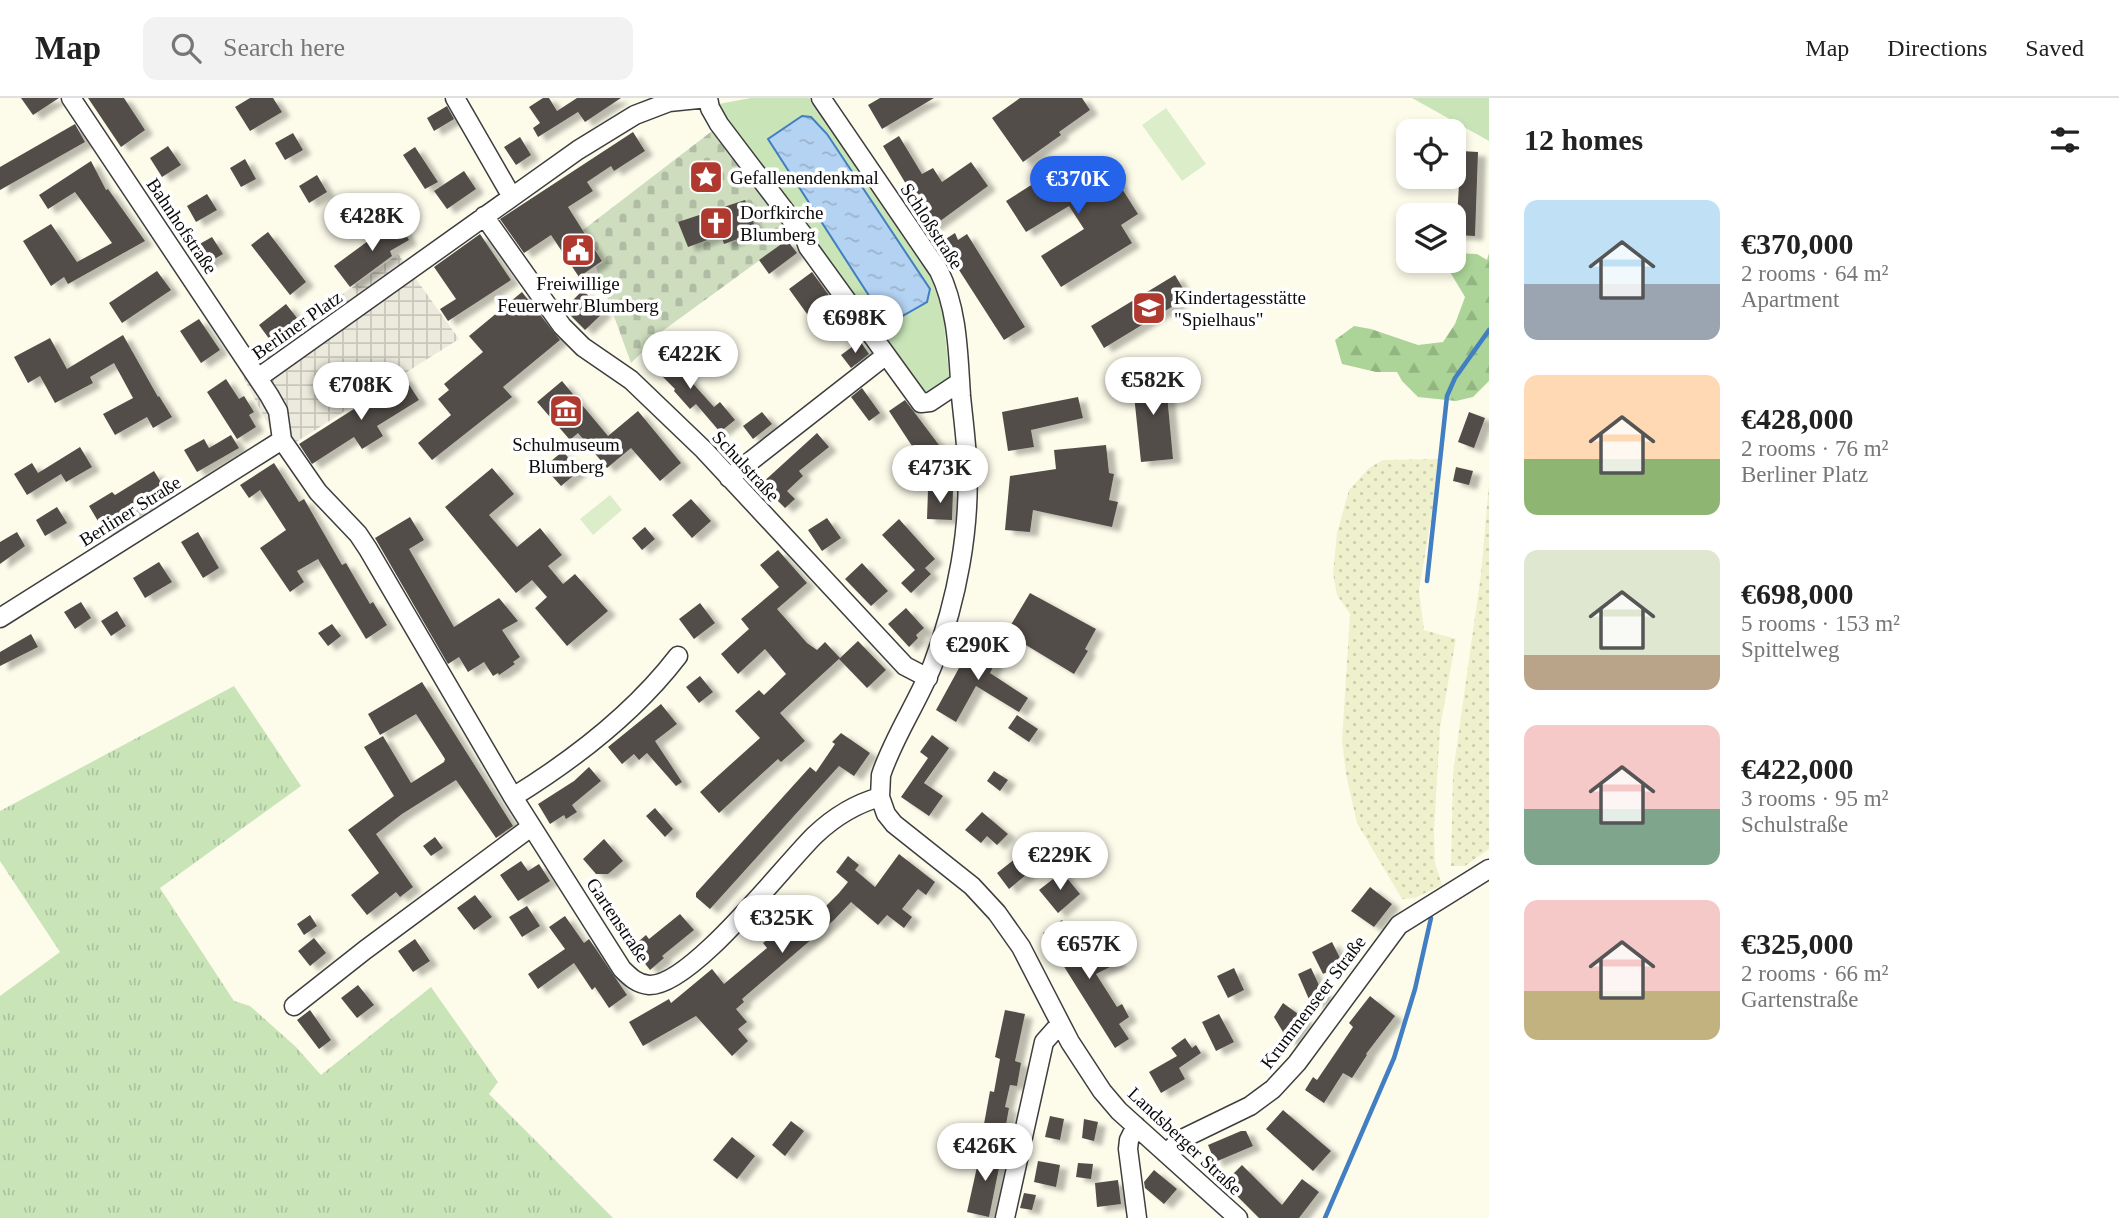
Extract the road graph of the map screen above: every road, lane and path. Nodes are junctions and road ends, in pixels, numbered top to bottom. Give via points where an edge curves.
1 (72, 98) edge
2 (455, 98) edge
3 (708, 98) edge
4 (821, 98) edge
5 (668, 100) edge
6 (512, 197) junction
7 (484, 216) junction
8 (885, 356) junction
9 (258, 378) junction
10 (960, 382) junction
11 (282, 440) junction
12 (729, 478) junction
13 (0, 618) edge
14 (678, 656) dead end
15 (928, 678) junction
16 (513, 797) junction
17 (880, 797) junction
18 (531, 827) junction
19 (1489, 869) edge
20 (294, 1006) dead end
21 (1060, 1024) junction
22 (1136, 1126) junction
23 (1166, 1153) junction
24 (1005, 1218) edge
25 (1137, 1218) edge
26 (1238, 1218) edge

1 - 9 street, Bahnhofstraße
2 - 6 street
3 - 5 street
3 - 8 street via 719,124 804,236
4 - 10 street, Schloßstraße via 939,271 955,321
5 - 6 street via 578,150
6 - 7 street
7 - 9 street, Berliner Platz
7 - 12 street, Schulstraße via 562,326 583,347 631,380
8 - 10 street via 921,402 930,402
8 - 12 street
9 - 11 street, Gartenstraße via 278,411
10 - 15 street, Schloßstraße via 967,462 964,537 951,611
11 - 13 street, Berliner Straße
11 - 16 street, Gartenstraße via 318,492 368,549
12 - 15 street, Schulstraße via 905,666
14 - 16 street via 661,679 610,725
15 - 17 street, Schloßstraße via 885,762
16 - 18 street, Gartenstraße
17 - 18 street, Gartenstraße via 850,809 815,835 718,941 680,973 651,985 635,981 622,969
17 - 21 street, Landsberger Straße via 894,824 972,886 997,912 1021,947
18 - 20 street
19 - 23 street, Krummenseer Straße via 1399,925 1273,1089 1250,1107 1182,1139
21 - 22 street, Landsberger Straße via 1092,1077
21 - 24 street via 1044,1042
22 - 23 street, Landsberger Straße
22 - 25 street via 1128,1149
23 - 26 street, Landsberger Straße

